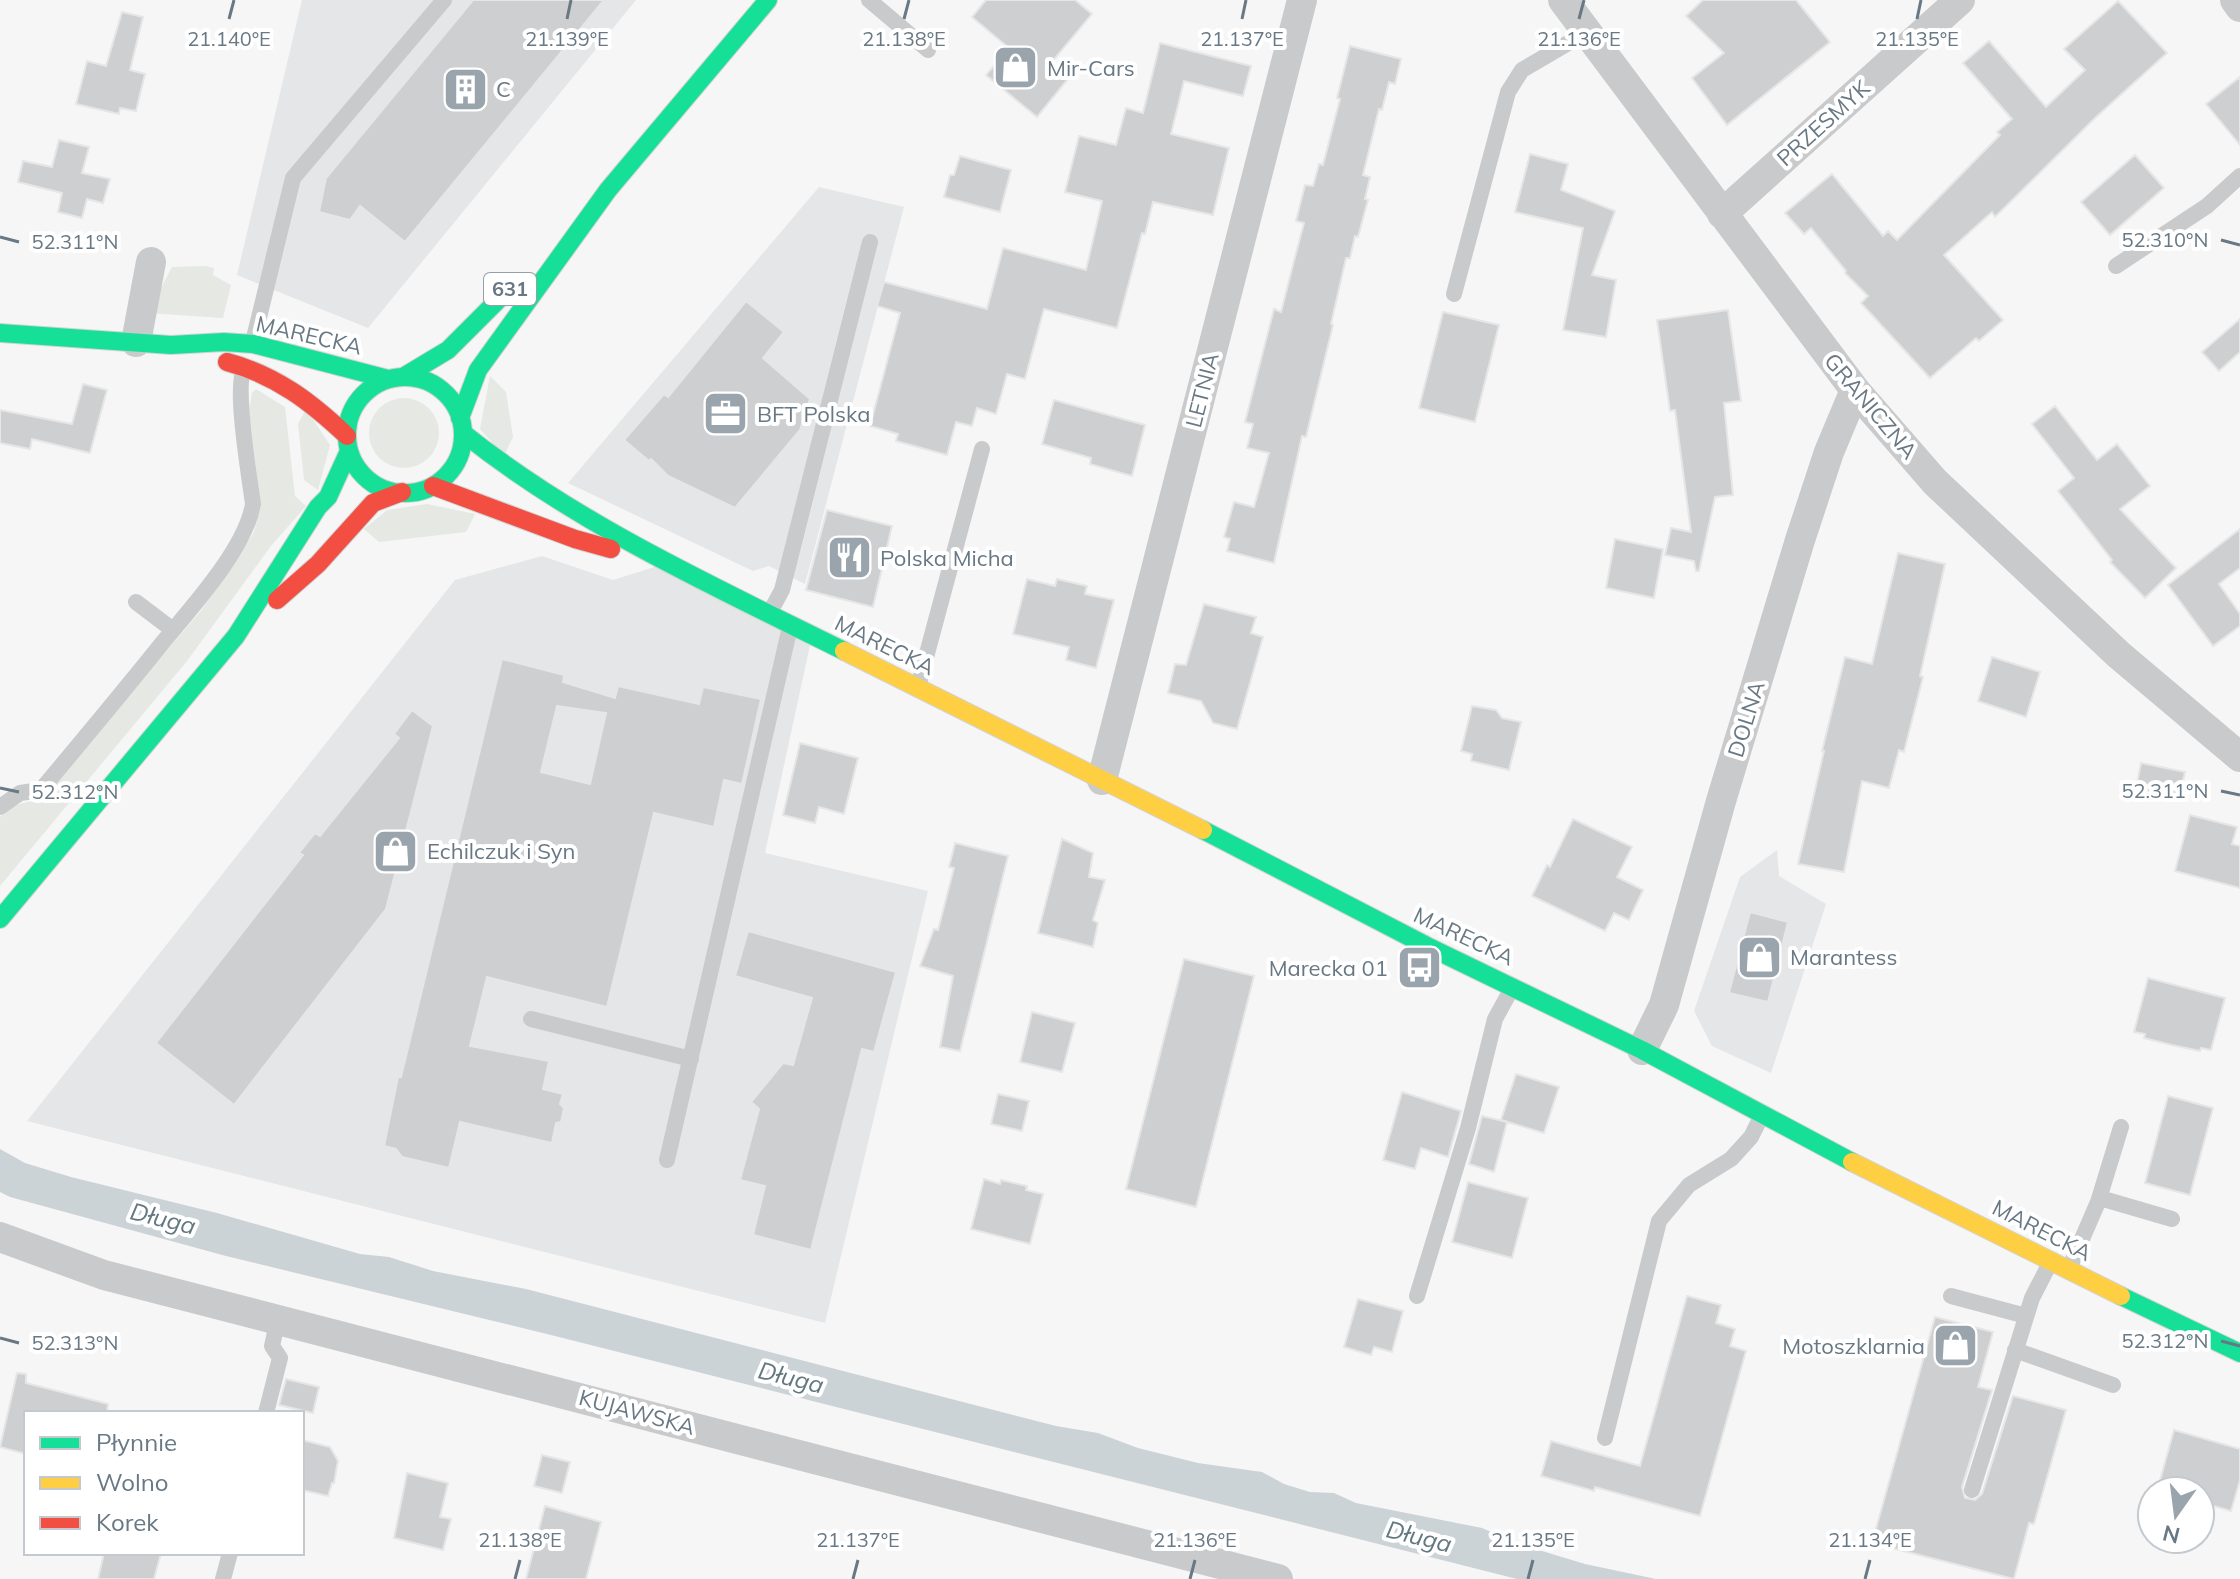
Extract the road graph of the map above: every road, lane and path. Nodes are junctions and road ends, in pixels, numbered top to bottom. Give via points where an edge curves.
1 (444, 0) edge
2 (768, 0) edge
3 (869, 0) edge
4 (1302, 0) edge
5 (1563, 0) edge
6 (1960, 0) edge
7 (2235, 0) edge
8 (2240, 7) edge
9 (1587, 32) junction
10 (928, 50) dead end
11 (2240, 176) edge
12 (608, 190) junction
13 (1722, 214) junction
14 (870, 242) dead end
15 (151, 262) dead end
16 (2116, 266) dead end
17 (1454, 294) dead end
18 (0, 333) edge
19 (136, 342) junction
20 (253, 344) junction
21 (171, 345) junction
22 (247, 366) junction
23 (396, 378) junction
24 (1855, 390) junction
25 (462, 426) junction
26 (348, 444) junction
27 (982, 449) dead end
28 (433, 486) junction
29 (402, 492) junction
30 (667, 563) junction
31 (136, 602) dead end
32 (769, 614) junction
33 (791, 625) junction
34 (173, 630) junction
35 (236, 636) junction
36 (917, 688) junction
37 (2240, 757) edge
38 (1102, 780) junction
39 (0, 807) edge
40 (0, 919) edge
41 (1513, 986) junction
42 (531, 1019) dead end
43 (1642, 1050) junction
44 (691, 1059) junction
45 (1763, 1114) junction
46 (2121, 1127) dead end
47 (667, 1160) dead end
48 (2100, 1198) junction
49 (2172, 1219) dead end
50 (0, 1237) edge
51 (2051, 1262) junction
52 (2069, 1271) junction
53 (1417, 1296) dead end
54 (1951, 1296) dead end
55 (2026, 1316) junction
56 (278, 1319) junction
57 (2015, 1350) junction
58 (2240, 1353) edge
59 (2113, 1385) dead end
60 (267, 1411) edge
61 (1605, 1438) dead end
62 (1972, 1490) dead end
63 (229, 1555) edge
64 (1215, 1571) edge
65 (223, 1579) edge
66 (1278, 1579) edge

1 - 20 lane via 293,178
2 - 12 street, 631
3 - 10 lane
4 - 38 street, LETNIA
5 - 9 street, GRANICZNA
6 - 13 street, PRZESMYK
7 - 8 street
9 - 13 street, GRANICZNA
9 - 17 lane via 1522,70 1508,92
11 - 16 lane via 2207,206
12 - 23 street, 631 via 448,350
12 - 25 street, 631 via 478,370
13 - 24 street, GRANICZNA
14 - 32 lane via 782,590
15 - 19 street
18 - 19 street, MARECKA
19 - 21 street, MARECKA
20 - 21 street, MARECKA
20 - 23 street, MARECKA
21 - 22 street, MARECKA
22 - 26 street, MARECKA via 312,402
22 - 34 lane via 240,376 253,504 250,521
23 - 25 street via 432,384 445,392
23 - 26 street via 374,385 354,407
24 - 37 street, GRANICZNA via 1935,482 2119,655
24 - 43 street, DOLNA via 1800,540 1664,1005
25 - 28 street via 455,464
25 - 30 street, MARECKA via 508,469
26 - 29 street via 355,464 375,485
26 - 35 street via 328,497
27 - 36 lane
28 - 29 street
28 - 30 street, MARECKA via 575,539
29 - 35 street via 373,503 318,564
30 - 32 street, MARECKA
31 - 34 lane
32 - 33 street, MARECKA
33 - 36 street, MARECKA
33 - 44 lane
34 - 39 lane via 41,790 20,793
35 - 40 street
36 - 38 street, MARECKA
38 - 41 street, MARECKA
41 - 43 street, MARECKA
41 - 53 lane via 1495,1019
42 - 44 lane
43 - 45 street, MARECKA
44 - 47 lane
45 - 51 street, MARECKA
45 - 61 lane via 1731,1159 1689,1185 1659,1221
46 - 48 lane
48 - 49 lane
48 - 52 lane
50 - 56 street, KUJAWSKA via 104,1275
51 - 52 street, MARECKA
51 - 55 lane
52 - 58 street, MARECKA
54 - 55 lane
55 - 57 lane
56 - 60 lane via 272,1346 280,1358
56 - 64 street, KUJAWSKA
57 - 59 lane
57 - 62 lane
63 - 65 lane
64 - 66 street, KUJAWSKA

